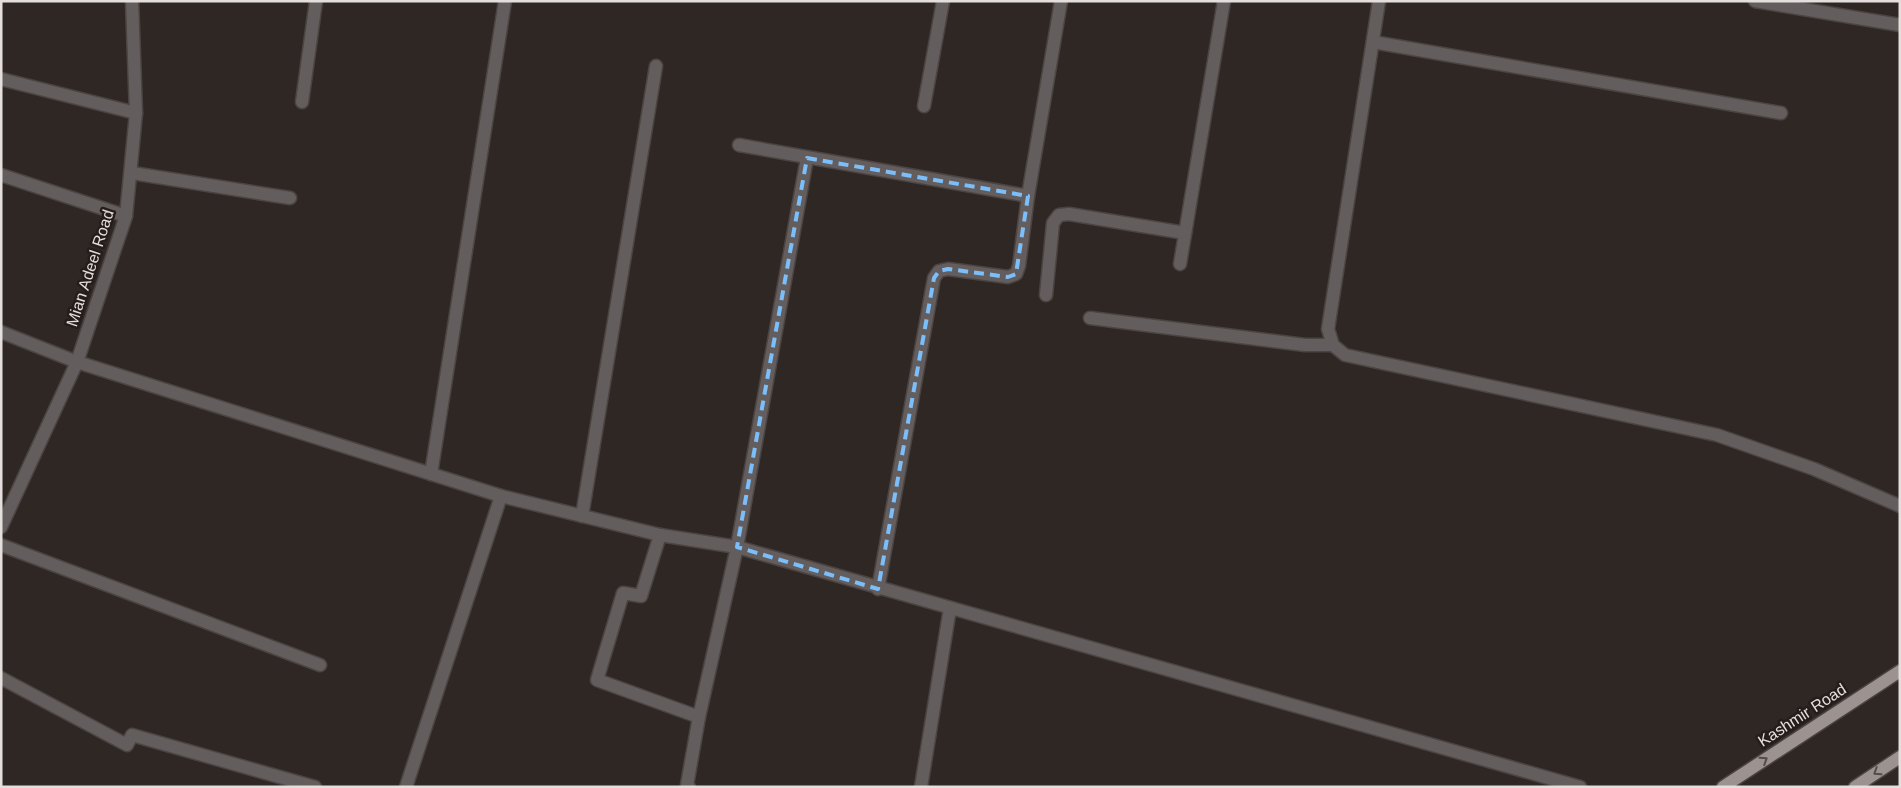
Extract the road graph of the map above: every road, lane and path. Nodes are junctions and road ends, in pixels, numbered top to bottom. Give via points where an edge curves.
1 (132, 1) edge
2 (316, 1) edge
3 (505, 1) edge
4 (943, 1) edge
5 (1061, 1) edge
6 (1224, 1) edge
7 (1379, 1) edge
8 (1755, 1) edge
9 (1900, 25) edge
10 (1372, 42) junction
11 (656, 66) dead end
12 (1, 79) edge
13 (302, 102) dead end
14 (924, 106) dead end
15 (136, 113) junction
16 (1781, 113) dead end
17 (739, 146) dead end
18 (807, 158) junction
19 (132, 173) junction
20 (1, 174) edge
21 (1028, 196) junction
22 (290, 198) dead end
23 (126, 216) junction
24 (1185, 233) junction
25 (1180, 264) dead end
26 (1046, 295) dead end
27 (1090, 318) dead end
28 (1, 332) edge
29 (1333, 345) junction
30 (77, 362) junction
31 (431, 474) junction
32 (501, 496) junction
33 (1900, 506) edge
34 (582, 516) junction
35 (1, 527) edge
36 (660, 535) junction
37 (1, 545) edge
38 (737, 547) junction
39 (878, 588) junction
40 (950, 608) junction
41 (320, 665) dead end
42 (1900, 671) edge
43 (1, 678) edge
44 (699, 717) junction
45 (1900, 757) edge
46 (315, 787) edge
47 (406, 787) edge
48 (690, 787) edge
49 (921, 787) edge
50 (1580, 787) edge
51 (1723, 787) edge
52 (1855, 787) edge

1 - 15 street, Mian Adeel Road
2 - 13 street
3 - 31 street
4 - 14 street
5 - 21 street
6 - 24 street
7 - 10 street
8 - 9 street
10 - 16 street
10 - 29 street via 1328,329
11 - 34 street
12 - 15 street
15 - 19 street, Mian Adeel Road
17 - 18 street
18 - 21 street
18 - 38 street
19 - 22 street
19 - 23 street, Mian Adeel Road
20 - 23 street
21 - 39 street via 1016,274 1008,277 948,269 939,271 934,278
23 - 30 street, Mian Adeel Road
24 - 25 street
24 - 26 street via 1069,214 1059,216 1053,223
27 - 29 street via 1305,345
28 - 30 street
29 - 33 street via 1345,355 1717,435 1814,469
30 - 31 street
30 - 35 street, Mian Adeel Road
31 - 32 street
32 - 34 street
32 - 47 street
34 - 36 street
36 - 38 street
36 - 44 street via 640,596 623,593 597,680
37 - 41 street
38 - 39 street
38 - 44 street
39 - 40 street
40 - 49 street
40 - 50 street
51 -> 42 main road, Kashmir Road
43 - 46 street via 127,745 132,735
44 - 48 street via 687,785
45 -> 52 main road

